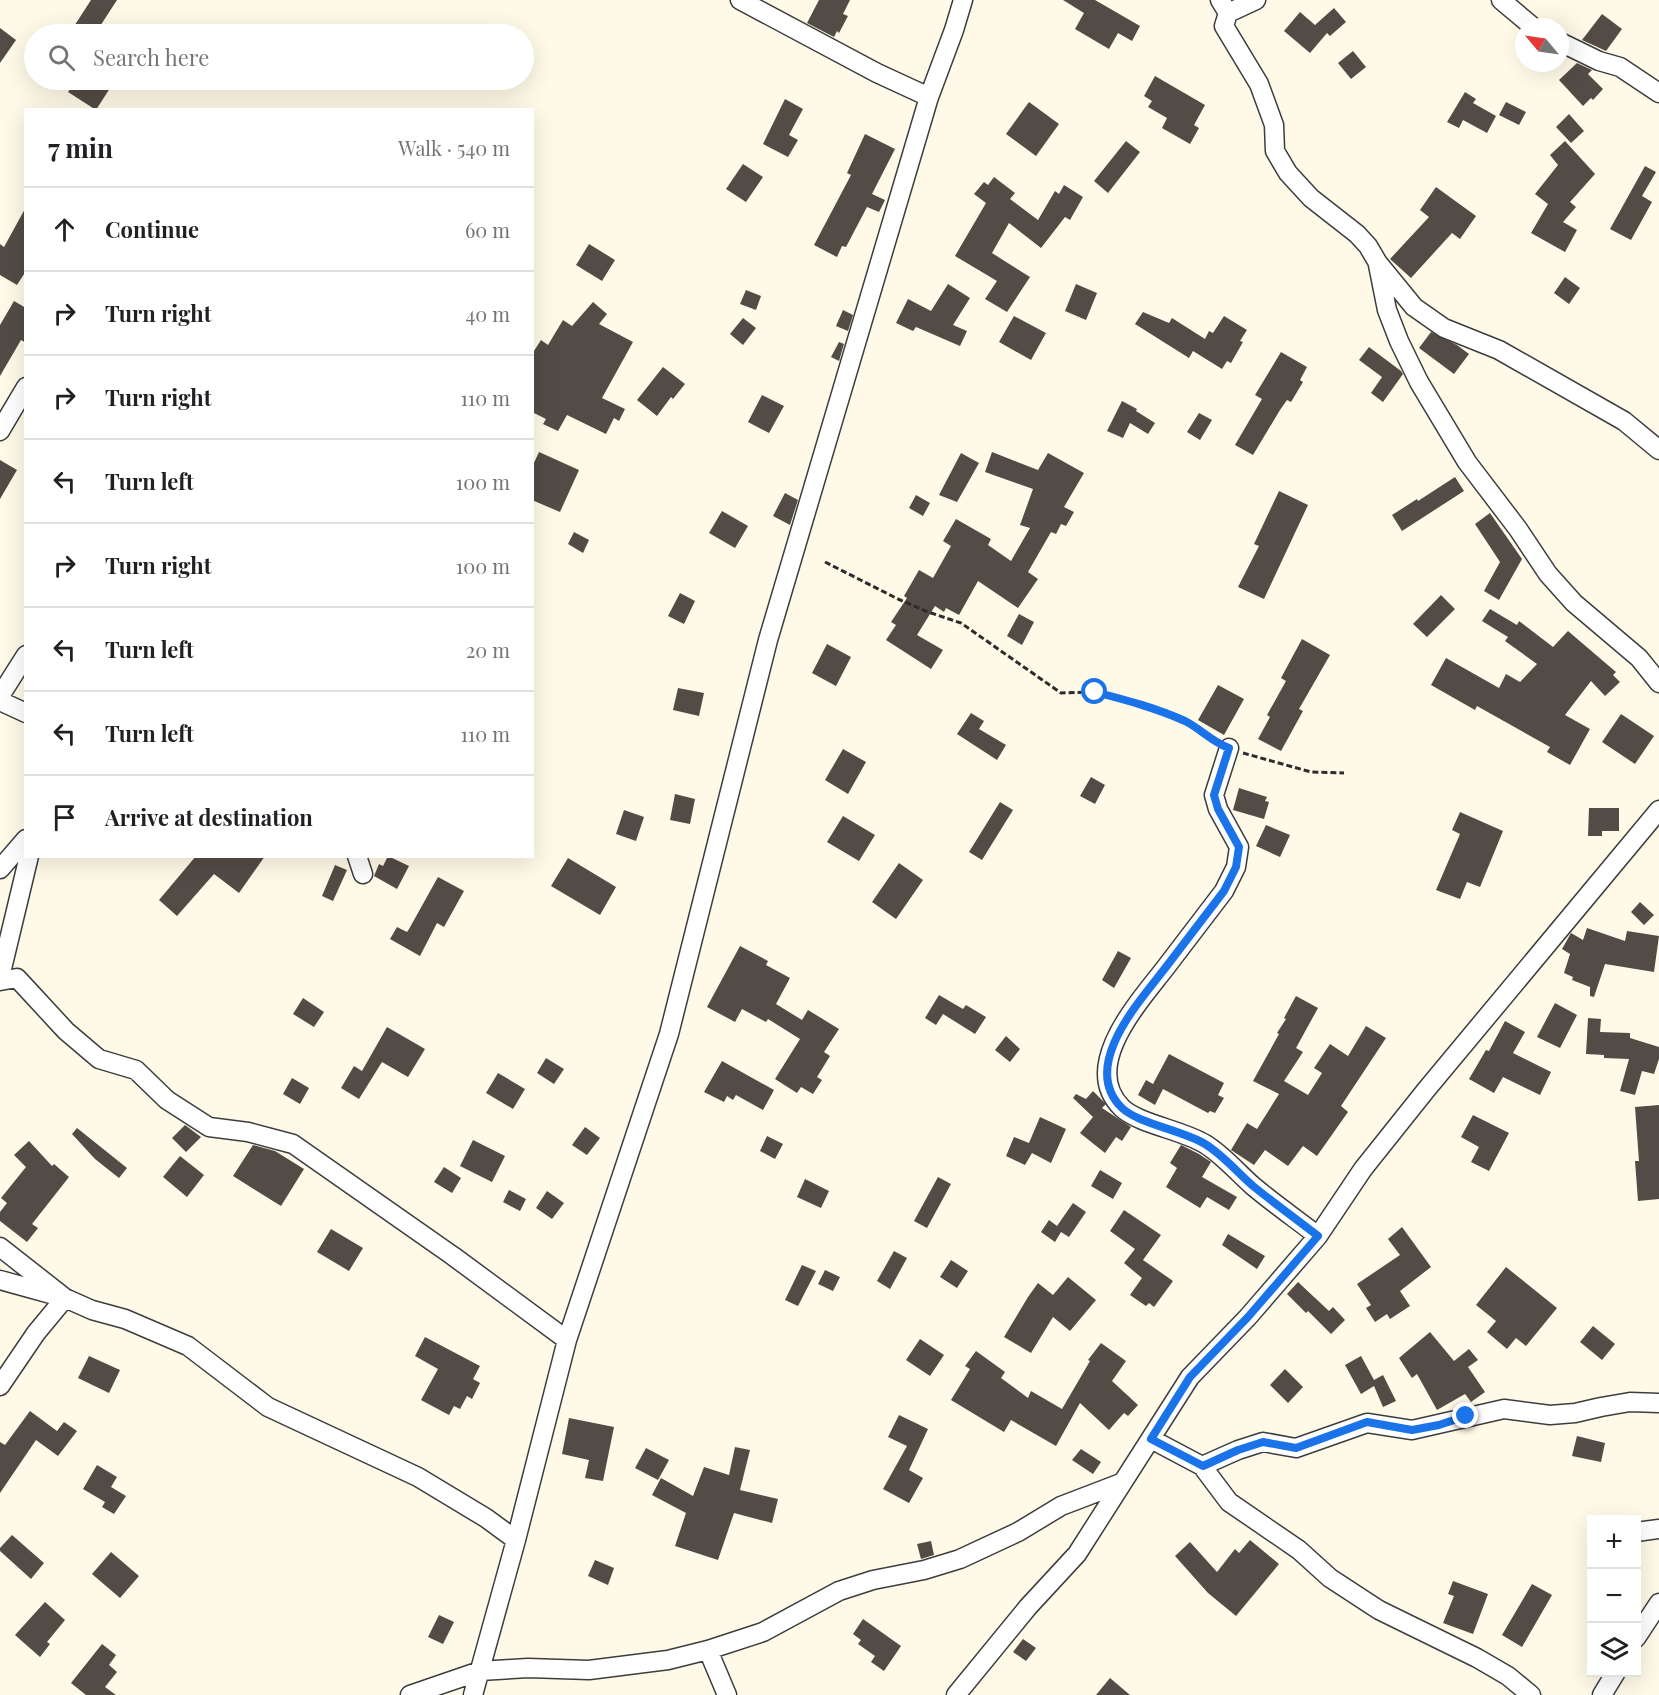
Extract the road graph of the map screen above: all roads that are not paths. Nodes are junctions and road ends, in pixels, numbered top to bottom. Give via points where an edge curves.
1 (740, 0) edge
2 (963, 0) edge
3 (1256, 0) edge
4 (1501, 0) edge
5 (1224, 7) edge
6 (1522, 18) edge
7 (1569, 47) edge
8 (1659, 93) edge
9 (929, 97) junction
10 (1378, 263) junction
11 (24, 390) edge
12 (0, 431) edge
13 (1659, 450) edge
14 (24, 658) edge
15 (1659, 683) edge
16 (0, 696) edge
17 (0, 701) edge
18 (24, 711) edge
19 (1229, 748) road end
20 (1659, 810) edge
21 (24, 841) edge
22 (29, 858) edge
23 (0, 869) edge
24 (0, 979) edge
25 (1318, 1236) junction
26 (0, 1247) edge
27 (0, 1280) edge
28 (66, 1298) junction
29 (567, 1340) junction
30 (0, 1386) edge
31 (1659, 1403) edge
32 (1151, 1439) junction
33 (1203, 1466) junction
34 (1121, 1483) junction
35 (1659, 1529) edge
36 (1641, 1531) edge
37 (516, 1540) junction
38 (1659, 1603) edge
39 (1641, 1630) edge
40 (708, 1650) junction
41 (480, 1671) junction
42 (1613, 1677) edge
43 (410, 1695) edge
44 (473, 1695) edge
45 (727, 1695) edge
46 (956, 1695) edge
47 (1531, 1695) edge
48 (1602, 1695) edge

1 - 9 street
2 - 9 street
3 - 5 street
4 - 6 street
5 - 10 street via 1224,26 1259,84 1274,125 1275,151 1288,173 1311,198 1358,234
7 - 8 street via 1620,68
9 - 29 street via 768,640 669,1034
10 - 13 street via 1427,317 1499,350 1624,421
10 - 15 street via 1387,310 1399,341 1467,462 1548,574 1574,603 1639,658
11 - 12 street
14 - 16 street
17 - 18 street
19 - 25 street via 1214,795 1239,847 1236,867 1224,891 1125,1020 1109,1059 1107,1080 1111,1096 1124,1110 1207,1145
20 - 25 street via 1398,1125
21 - 23 street
22 - 24 street
24 - 29 street via 17,978 66,1031 99,1059 136,1070 167,1100 209,1127 293,1144
25 - 32 street via 1190,1377
26 - 28 street
27 - 28 street
28 - 30 street
28 - 37 street via 188,1346 268,1407 418,1477
29 - 37 street
31 - 33 street via 1630,1402 1550,1415 1504,1409 1412,1430 1367,1422 1296,1448 1263,1442
32 - 33 street
32 - 34 street
33 - 47 street via 1229,1502 1299,1550 1330,1578 1379,1610 1508,1676
34 - 40 street via 1061,1506 1018,1532 960,1559 839,1591 764,1632
34 - 46 street via 1077,1554
35 - 36 street
37 - 41 street
38 - 39 street
40 - 41 street via 668,1660 589,1670
40 - 45 street
41 - 43 street
41 - 44 street
42 - 48 street

